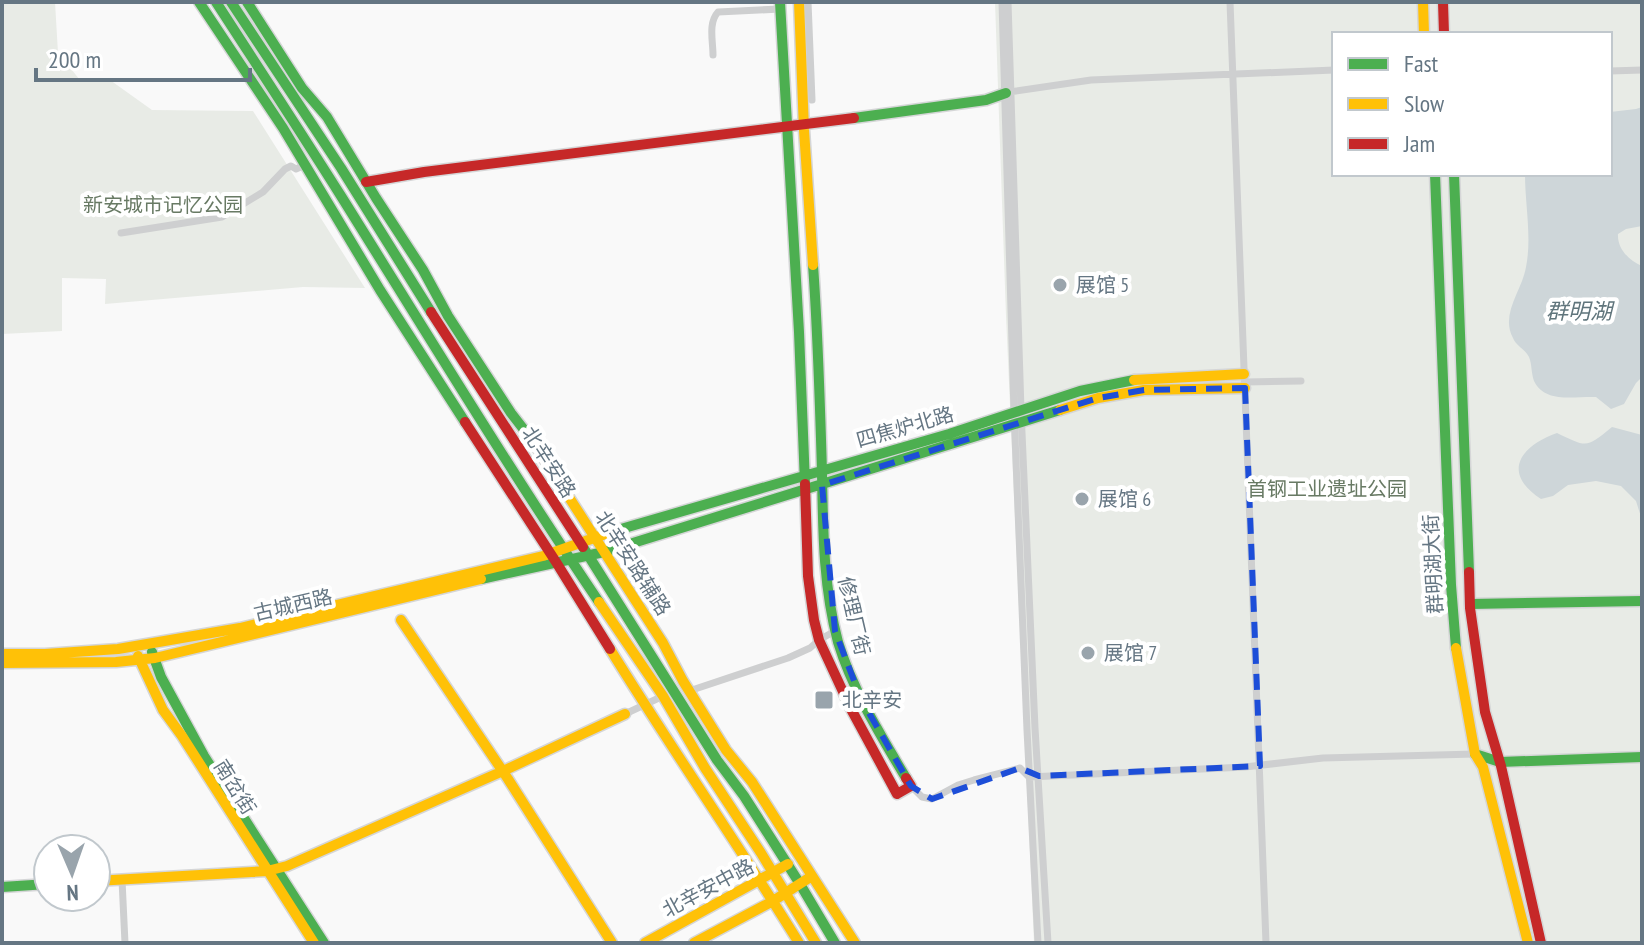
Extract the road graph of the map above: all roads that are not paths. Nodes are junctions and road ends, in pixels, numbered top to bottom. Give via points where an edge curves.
1 (199, 2) edge
2 (216, 2) edge
3 (231, 2) edge
4 (799, 2) edge
5 (808, 2) edge
6 (1002, 2) edge
7 (1008, 2) edge
8 (1230, 2) edge
9 (1423, 2) edge
10 (1443, 2) edge
11 (248, 3) edge
12 (780, 6) edge
13 (1424, 32) edge
14 (1444, 32) edge
15 (259, 45) junction
16 (713, 55) dead end
17 (1332, 70) edge
18 (1642, 70) edge
19 (1612, 71) edge
20 (1232, 74) junction
21 (1008, 92) junction
22 (812, 100) dead end
23 (280, 102) junction
24 (804, 125) junction
25 (787, 127) junction
26 (283, 128) junction
27 (305, 165) junction
28 (1435, 176) edge
29 (1454, 176) edge
30 (366, 182) junction
31 (121, 233) dead end
32 (448, 316) junction
33 (467, 370) junction
34 (450, 372) junction
35 (438, 377) junction
36 (1245, 381) junction
37 (1301, 381) dead end
38 (472, 405) junction
39 (1018, 417) junction
40 (482, 448) junction
41 (822, 471) junction
42 (804, 477) junction
43 (822, 485) junction
44 (804, 491) junction
45 (595, 537) junction
46 (580, 542) junction
47 (563, 549) junction
48 (604, 552) junction
49 (589, 556) junction
50 (553, 558) junction
51 (571, 559) junction
52 (1642, 601) edge
53 (1470, 604) junction
54 (401, 620) dead end
55 (835, 631) junction
56 (819, 640) junction
57 (149, 645) junction
58 (135, 646) junction
59 (2, 654) edge
60 (155, 658) junction
61 (140, 659) junction
62 (2, 663) edge
63 (689, 691) junction
64 (663, 696) junction
65 (644, 705) junction
66 (625, 714) joint
67 (701, 735) junction
68 (1475, 754) junction
69 (1642, 757) edge
70 (1500, 762) junction
71 (1260, 766) junction
72 (503, 771) junction
73 (1039, 776) junction
74 (1029, 777) junction
75 (911, 786) junction
76 (788, 864) junction
77 (272, 870) junction
78 (774, 873) junction
79 (812, 876) junction
80 (112, 880) edge
81 (122, 880) junction
82 (761, 881) junction
83 (800, 884) junction
84 (32, 885) edge
85 (2, 887) edge
86 (785, 893) junction
87 (773, 901) junction
88 (125, 943) edge
89 (314, 943) edge
90 (324, 943) edge
91 (612, 943) edge
92 (645, 943) edge
93 (694, 943) edge
94 (799, 943) edge
95 (816, 943) edge
96 (835, 943) edge
97 (855, 943) edge
98 (1038, 943) edge
99 (1048, 943) edge
100 (1266, 943) edge
101 (1528, 943) edge
102 (1541, 943) edge

1 - 26 main road
2 - 23 main road, 北辛安路
3 - 15 main road, 北辛安路
4 - 24 main road, 修理厂街
5 - 22 street
6 - 21 street
7 - 21 street
8 - 20 street
9 - 13 main road
10 - 14 main road
11 - 15 main road
11 - 30 main road, 北辛安路辅路
12 - 16 street via 718,12 712,25
12 - 25 main road, 修理厂街
15 - 33 main road, 北辛安路
17 - 20 street
18 - 19 street
20 - 21 street via 1091,80
20 - 36 street
21 - 24 main road via 986,100
21 - 39 street
23 - 26 main road
23 - 34 main road, 北辛安路
24 - 25 main road
24 - 41 main road, 修理厂街
25 - 30 main road
25 - 42 main road, 修理厂街
26 - 27 main road
27 - 31 street via 285,169 263,192 222,217
27 - 35 main road
28 - 68 main road, 群明湖大街 via 1451,585 1456,655
29 - 53 main road, 群明湖大街
30 - 32 main road, 北辛安路辅路
32 - 33 main road
32 - 45 main road, 北辛安路辅路
33 - 46 main road, 北辛安路
34 - 35 main road
34 - 38 main road, 北辛安路
35 - 40 main road
36 - 37 street
36 - 39 main road, 四焦炉北路 via 1143,378 1080,391
36 - 71 street
38 - 40 main road
38 - 47 main road, 北辛安路
39 - 41 main road, 四焦炉北路
39 - 43 main road, 四焦炉北路
39 - 73 street
39 - 74 street
40 - 50 main road
41 - 42 main road, 四焦炉北路
41 - 43 main road, 修理厂街
42 - 44 main road, 修理厂街
42 - 45 main road, 四焦炉北路
43 - 44 main road, 四焦炉北路
43 - 55 main road, 修理厂街 via 824,559
44 - 48 main road, 四焦炉北路
44 - 56 main road, 修理厂街 via 808,576
45 - 46 main road, 四焦炉北路
45 - 48 main road, 北辛安路辅路
46 - 47 main road, 古城西路
46 - 49 main road, 北辛安路
47 - 50 main road, 古城西路
47 - 51 main road, 北辛安路
48 - 49 main road, 四焦炉北路
48 - 63 main road, 北辛安路辅路
49 - 51 main road, 古城西路
49 - 67 main road, 北辛安路
50 - 51 main road, 古城西路
50 - 57 main road, 古城西路
50 - 60 main road, 古城西路
50 - 65 main road
51 - 64 main road, 北辛安路
52 - 53 main road
53 - 70 main road, 群明湖大街 via 1485,712
54 - 72 main road
55 - 56 street
55 - 75 main road, 修理厂街 via 861,699
56 - 63 street via 788,658
56 - 75 main road, 修理厂街 via 897,794
57 - 58 main road, 古城西路
57 - 60 main road, 南岔街
58 - 59 main road, 古城西路
58 - 61 main road, 南岔街
60 - 61 main road, 古城西路
60 - 77 main road, 南岔街 via 204,756
61 - 62 main road, 古城西路
61 - 77 main road, 南岔街 via 163,710
63 - 67 main road
63 - 79 main road, 北辛安路辅路
64 - 65 street
64 - 78 main road, 北辛安路
65 - 66 street
65 - 82 main road
66 - 72 main road
67 - 76 main road, 北辛安路
68 - 70 main road
68 - 71 street via 1323,758
68 - 101 main road, 群明湖大街 via 1483,767
69 - 70 main road
70 - 102 main road, 群明湖大街
71 - 73 street
71 - 100 street
72 - 77 main road
72 - 91 main road
73 - 74 street
73 - 99 street
74 - 75 street via 1020,768 958,785 932,799
74 - 98 street
76 - 78 main road, 北辛安中路
76 - 83 main road, 北辛安路
77 - 81 main road
77 - 89 main road, 南岔街
77 - 90 main road, 南岔街
78 - 82 main road, 北辛安中路
78 - 86 main road, 北辛安路
79 - 83 main road, 北辛安中路
79 - 97 main road, 北辛安路辅路
80 - 81 main road
81 - 88 street
82 - 87 main road
82 - 92 main road, 北辛安中路
83 - 86 main road, 北辛安中路
83 - 96 main road, 北辛安路
84 - 85 main road
86 - 87 main road, 北辛安中路
86 - 95 main road, 北辛安路
87 - 93 main road, 北辛安中路
87 - 94 main road

